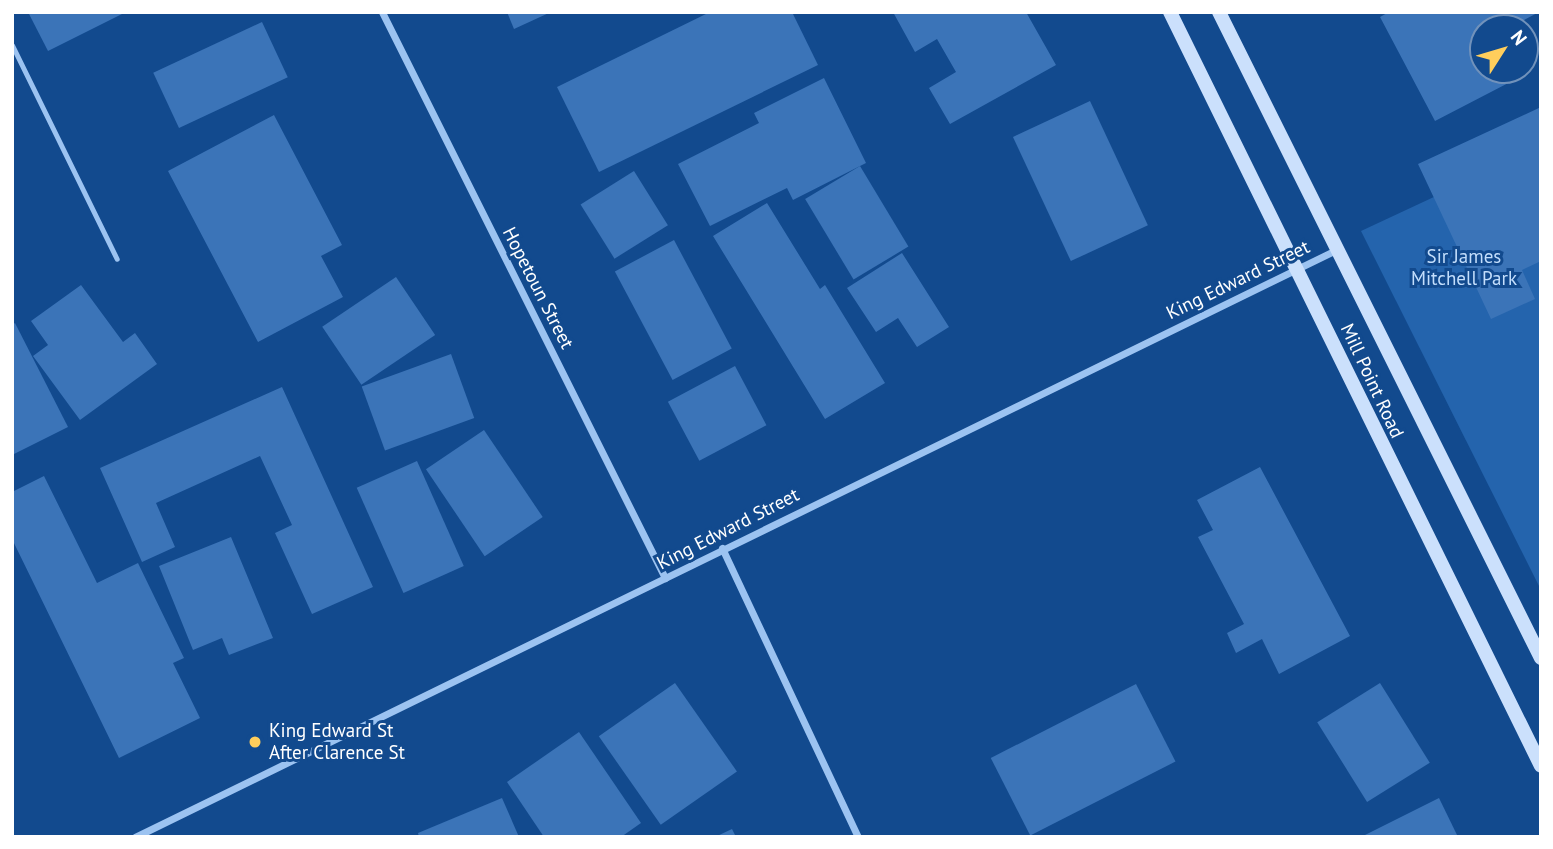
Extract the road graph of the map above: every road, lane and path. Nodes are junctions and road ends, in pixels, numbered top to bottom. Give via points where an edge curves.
1 (382, 12) edge
2 (1170, 12) edge
3 (1219, 12) edge
4 (12, 45) edge
5 (1336, 250) junction
6 (117, 259) dead end
7 (1297, 269) junction
8 (722, 548) junction
9 (665, 578) junction
10 (1541, 658) edge
11 (1541, 766) edge
12 (135, 837) edge
13 (858, 837) edge

1 - 9 street, Hopetoun Street
2 - 7 main road, Mill Point Road
3 - 5 main road, Mill Point Road
4 - 6 lane
5 - 7 street, King Edward Street
5 - 10 main road, Mill Point Road
7 - 8 street, King Edward Street
7 - 11 main road, Mill Point Road
8 - 9 street, King Edward Street
8 - 13 street
9 - 12 street, King Edward Street

